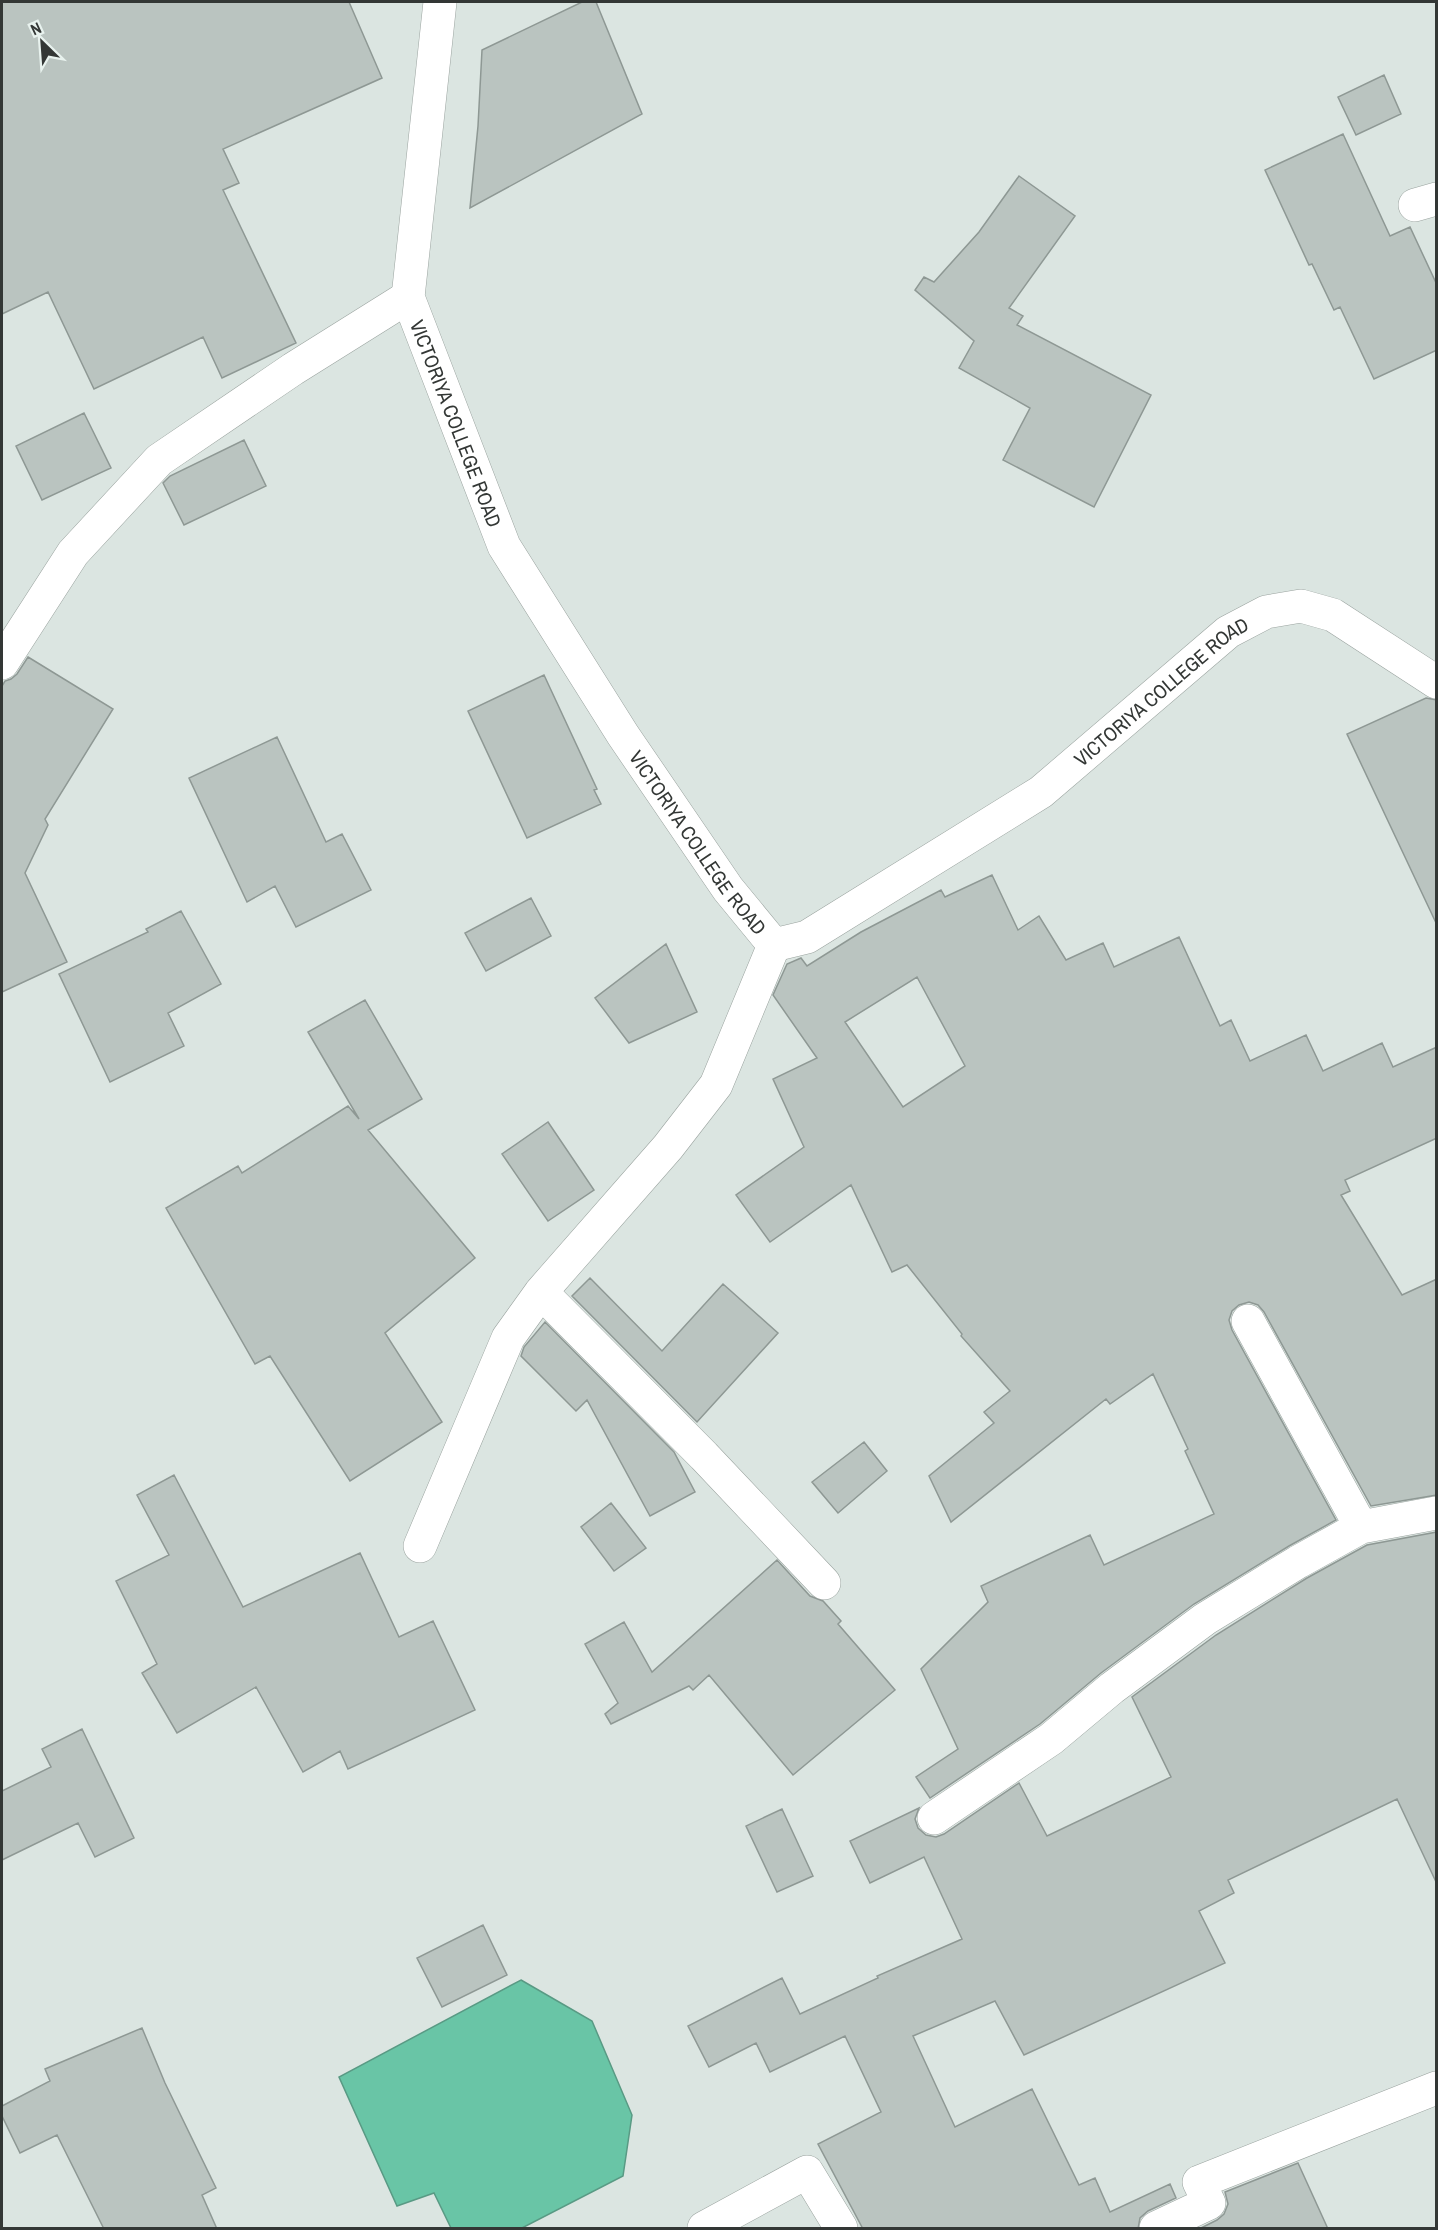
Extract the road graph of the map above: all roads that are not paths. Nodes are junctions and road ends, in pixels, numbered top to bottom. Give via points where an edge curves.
1 (440, 2) edge
2 (408, 297) junction
3 (2, 663) edge
4 (1437, 682) edge
5 (774, 945) junction
6 (541, 1292) junction
7 (1248, 1321) dead end
8 (1437, 1513) edge
9 (1361, 1527) junction
10 (420, 1546) dead end
11 (824, 1583) dead end
12 (934, 1818) dead end
13 (1437, 2088) edge
14 (704, 2229) edge
15 (841, 2229) edge
16 (1156, 2229) edge

1 - 2 street, VICTORIYA COLLEGE ROAD
2 - 3 street via 159,460 73,553
2 - 5 street, VICTORIYA COLLEGE ROAD via 504,546 636,754 728,889
4 - 5 street, VICTORIYA COLLEGE ROAD via 1334,615 1301,606 1266,612 1228,632 1041,792 807,937
5 - 6 street via 717,1085
6 - 10 street via 508,1338
6 - 11 street
7 - 9 street
8 - 9 street
9 - 12 street via 1205,1620 1112,1688 1051,1739
13 - 16 street via 1199,2182 1209,2203
14 - 15 street via 807,2172

